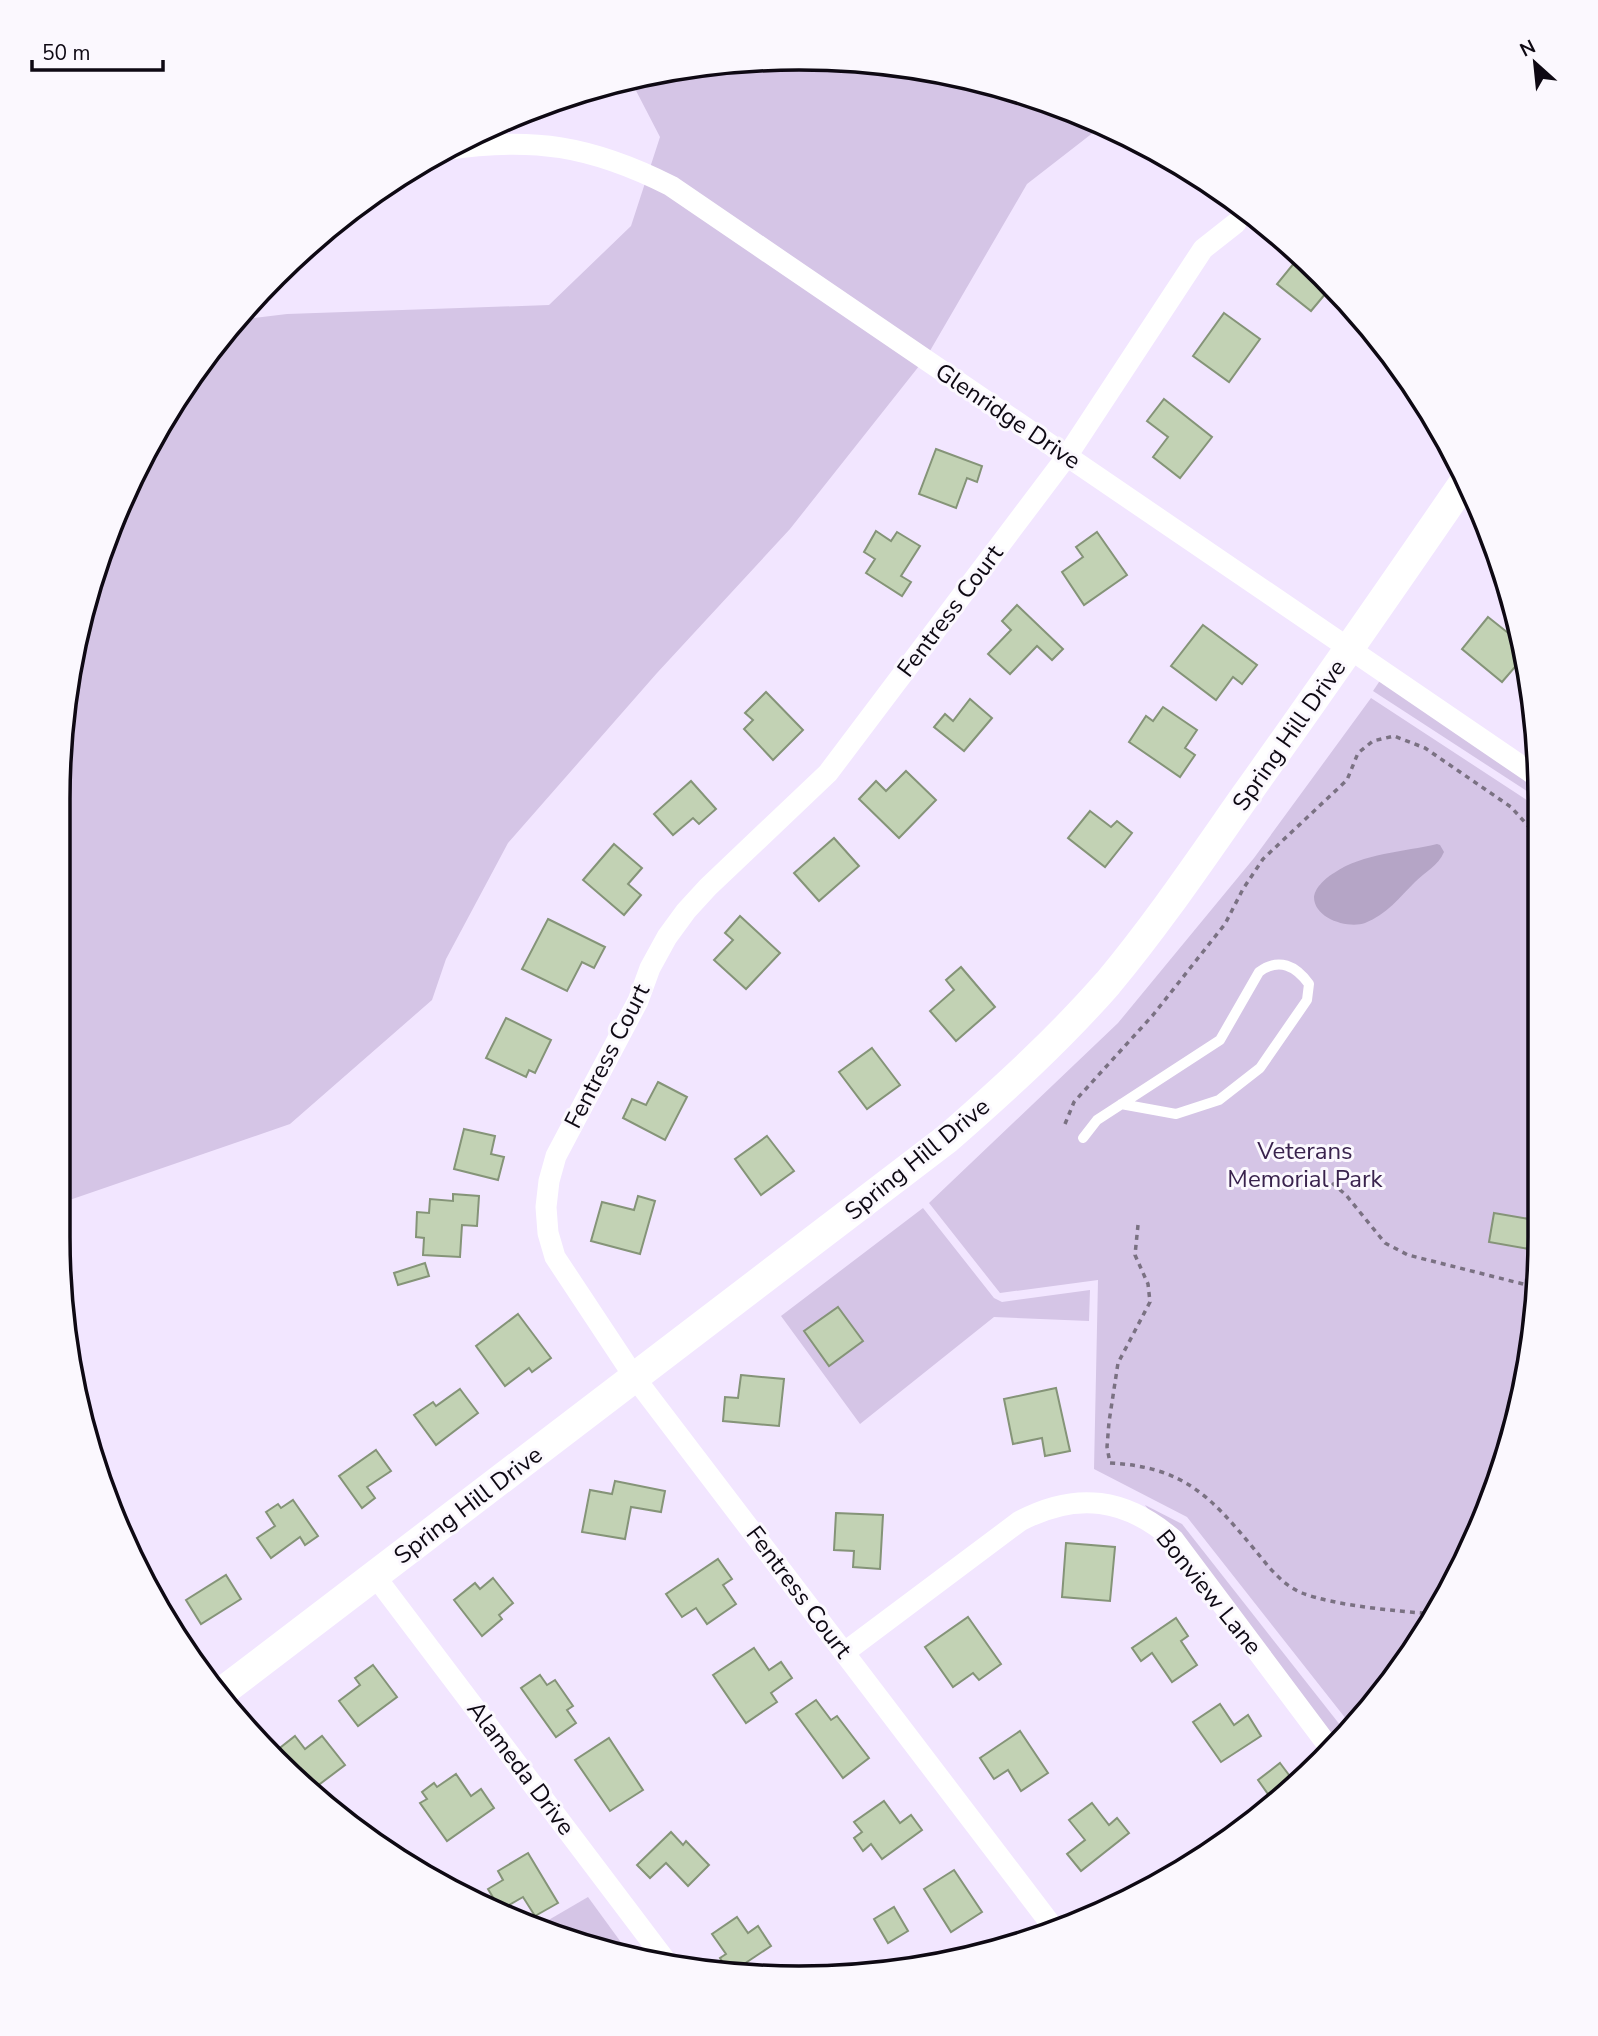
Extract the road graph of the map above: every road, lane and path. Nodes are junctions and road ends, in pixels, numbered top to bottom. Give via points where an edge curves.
1 (475, 146) edge
2 (1236, 223) dead end
3 (1067, 456) junction
4 (1459, 490) edge
5 (1350, 649) junction
6 (1527, 770) edge
7 (1528, 828) edge
8 (1121, 1104) junction
9 (1065, 1124) dead end
10 (1083, 1138) dead end
11 (1332, 1183) dead end
12 (1138, 1225) dead end
13 (1526, 1285) edge
14 (635, 1378) junction
15 (375, 1576) junction
16 (1423, 1613) edge
17 (845, 1652) junction
18 (227, 1688) edge
19 (1325, 1741) edge
20 (1049, 1921) edge
21 (660, 1952) edge

1 - 3 street, Glenridge Drive via 557,146 634,167 671,186
2 - 3 street, Fentress Court via 1203,249
3 - 5 street, Glenridge Drive
3 - 14 street, Fentress Court via 828,773 708,887 667,937 556,1156 546,1207 555,1257
4 - 5 main road, Spring Hill Drive
5 - 6 street, Glenridge Drive
5 - 14 main road, Spring Hill Drive via 1152,929 1055,1040 948,1138
7 - 9 path via 1511,807 1425,748 1394,736 1373,741 1358,753 1347,780 1263,859 1198,961 1073,1102
8 - 8 lane via 1220,1040 1259,972 1268,965 1281,964 1300,972 1309,984 1307,1000 1260,1068 1219,1100 1176,1114
8 - 10 lane via 1097,1120
11 - 13 path via 1385,1243 1408,1255
12 - 16 path via 1135,1255 1148,1284 1150,1302 1118,1363 1108,1422 1110,1463 1162,1471 1203,1493 1268,1566 1302,1592 1344,1603
14 - 15 main road, Spring Hill Drive
14 - 17 street, Fentress Court
15 - 18 main road, Spring Hill Drive
15 - 21 street, Alameda Drive
17 - 19 street, Bonview Lane via 1020,1521 1061,1504 1103,1503 1143,1516 1174,1540
17 - 20 street, Fentress Court

